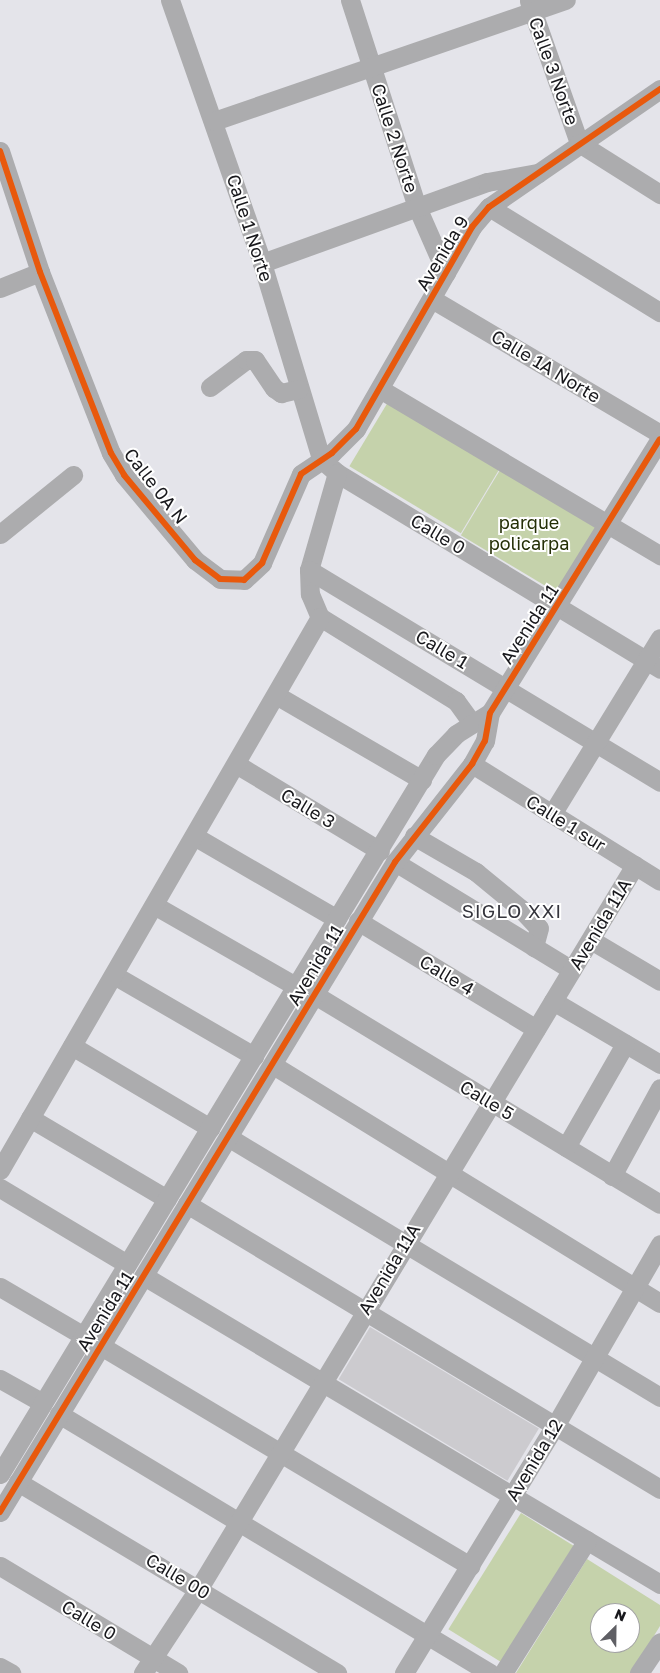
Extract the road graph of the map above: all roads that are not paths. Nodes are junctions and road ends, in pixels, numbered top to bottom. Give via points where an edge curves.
1 (170, 0) edge
2 (350, 0) edge
3 (566, 0) edge
4 (531, 6) edge
5 (372, 65) junction
6 (660, 89) edge
7 (214, 121) junction
8 (579, 143) junction
9 (0, 151) edge
10 (542, 173) junction
11 (660, 194) edge
12 (417, 207) junction
13 (489, 207) junction
14 (262, 263) junction
15 (40, 272) junction
16 (446, 273) junction
17 (0, 288) edge
18 (432, 299) junction
19 (660, 312) edge
20 (210, 387) dead end
21 (299, 389) junction
22 (380, 389) junction
23 (660, 434) edge
24 (660, 439) edge
25 (321, 459) junction
26 (337, 473) junction
27 (73, 475) dead end
28 (609, 524) junction
29 (0, 534) edge
30 (660, 555) edge
31 (309, 570) junction
32 (558, 607) junction
33 (320, 616) junction
34 (660, 638) edge
35 (653, 665) edge
36 (506, 687) junction
37 (276, 695) junction
38 (490, 712) junction
39 (472, 723) junction
40 (596, 743) junction
41 (236, 764) junction
42 (472, 764) junction
43 (422, 780) junction
44 (660, 782) edge
45 (552, 814) junction
46 (194, 836) junction
47 (414, 836) junction
48 (380, 851) junction
49 (395, 862) junction
50 (635, 865) junction
51 (660, 881) edge
52 (154, 905) junction
53 (337, 919) junction
54 (358, 922) junction
55 (591, 940) junction
56 (534, 947) junction
57 (572, 970) junction
58 (114, 975) junction
59 (660, 981) edge
60 (296, 987) junction
61 (315, 995) junction
62 (553, 1001) junction
63 (536, 1029) junction
64 (625, 1044) junction
65 (72, 1046) junction
66 (254, 1056) junction
67 (659, 1061) edge
68 (273, 1065) junction
69 (660, 1088) edge
70 (491, 1102) junction
71 (30, 1118) junction
72 (210, 1128) junction
73 (228, 1137) junction
74 (566, 1147) junction
75 (0, 1170) edge
76 (448, 1172) junction
77 (612, 1176) junction
78 (0, 1188) edge
79 (167, 1199) junction
80 (187, 1204) junction
81 (660, 1204) edge
82 (404, 1244) junction
83 (660, 1244) edge
84 (127, 1264) junction
85 (144, 1276) junction
86 (0, 1287) edge
87 (633, 1287) junction
88 (660, 1303) edge
89 (365, 1311) junction
90 (84, 1336) junction
91 (101, 1346) junction
92 (592, 1357) junction
93 (0, 1379) edge
94 (320, 1383) junction
95 (660, 1397) edge
96 (43, 1403) junction
97 (59, 1414) junction
98 (556, 1426) junction
99 (279, 1451) junction
100 (0, 1473) edge
101 (18, 1482) junction
102 (660, 1489) edge
103 (512, 1496) junction
104 (0, 1512) edge
105 (237, 1523) junction
106 (587, 1540) junction
107 (0, 1566) edge
108 (470, 1566) junction
109 (660, 1584) edge
110 (199, 1588) junction
111 (428, 1635) junction
112 (660, 1642) edge
113 (148, 1665) edge
114 (0, 1667) edge
115 (11, 1673) edge
116 (178, 1673) edge
117 (337, 1673) edge
118 (404, 1673) edge
119 (490, 1673) edge
120 (502, 1673) edge
121 (639, 1673) edge

1 - 7 street, Calle 1 Norte
2 - 5 street, Calle 2 Norte
3 - 4 street
4 - 5 street
4 - 8 street, Calle 3 Norte
5 - 7 street
5 - 12 street, Calle 2 Norte
6 - 8 street, Avenida 9
7 - 14 street, Calle 1 Norte
8 - 10 street, Avenida 9
8 - 11 street
9 - 15 street, Calle 0A N
10 - 12 street via 495,180
10 - 13 street, Avenida 9
12 - 14 street
12 - 16 street, Calle 2 Norte
13 - 16 street, Avenida 9 via 472,227
13 - 19 street
14 - 21 street, Calle 1 Norte
15 - 17 street
15 - 25 street, Calle 0A N via 111,453 124,475 196,560 220,579 244,580 262,563 301,474
16 - 18 street, Avenida 9
18 - 22 street, Avenida 9
18 - 23 street, Calle 1A Norte
20 - 21 street via 246,360 255,360 281,393
21 - 25 street, Calle 1 Norte
22 - 25 street, Avenida 9 via 356,429 332,453
22 - 28 street
24 - 28 street, Avenida 11
25 - 26 street, Calle 0
26 - 31 street
26 - 32 street, Calle 0
27 - 29 street
28 - 30 street
28 - 32 street, Avenida 11
31 - 33 street via 310,594
31 - 36 street, Calle 1
32 - 35 street, Calle 0
32 - 36 street, Avenida 11
33 - 37 street
33 - 39 street via 456,701
34 - 35 street
35 - 40 street
36 - 38 street, Avenida 11
36 - 40 street, Calle 1
37 - 41 street
37 - 43 street
38 - 39 street, Avenida 11
38 - 42 street, Avenida 11 via 485,741
39 - 43 street, Avenida 11 via 436,755
40 - 44 street, Calle 1
40 - 45 street
41 - 46 street
41 - 48 street, Calle 3
42 - 45 street, Calle 1 sur
42 - 47 street, Avenida 11
43 - 48 street, Avenida 11
45 - 50 street, Calle 1 sur
46 - 52 street
46 - 53 street
47 - 49 street, Avenida 11
47 - 56 street via 476,872 521,909 539,928
48 - 53 street, Avenida 11
49 - 54 street, Avenida 11
49 - 56 street
50 - 51 street, Calle 1 sur
50 - 55 street, Avenida 11A
52 - 58 street
52 - 60 street
53 - 60 street, Avenida 11
54 - 61 street, Avenida 11
54 - 63 street, Calle 4
55 - 57 street, Avenida 11A
55 - 59 street
56 - 57 street
57 - 62 street, Avenida 11A
58 - 65 street
58 - 66 street
60 - 66 street, Avenida 11
61 - 68 street, Avenida 11
61 - 70 street, Calle 5
62 - 63 street, Avenida 11A
62 - 64 street
63 - 70 street, Avenida 11A
64 - 67 street
64 - 74 street
65 - 71 street
65 - 72 street
66 - 72 street, Avenida 11
68 - 73 street, Avenida 11
68 - 76 street
69 - 77 street
70 - 74 street, Calle 5
70 - 76 street, Avenida 11A
71 - 75 street
71 - 79 street
72 - 79 street, Avenida 11
73 - 80 street, Avenida 11
73 - 82 street
74 - 77 street, Calle 5
76 - 82 street, Avenida 11A
76 - 87 street
77 - 81 street, Calle 5
78 - 84 street
79 - 84 street, Avenida 11
80 - 85 street, Avenida 11
80 - 89 street
82 - 89 street, Avenida 11A
82 - 92 street
83 - 87 street, Avenida 12
84 - 90 street, Avenida 11
85 - 91 street, Avenida 11
85 - 94 street
86 - 90 street
87 - 88 street
87 - 92 street, Avenida 12
89 - 94 street, Avenida 11A
89 - 98 street
90 - 96 street, Avenida 11
91 - 97 street, Avenida 11
91 - 99 street
92 - 95 street
92 - 98 street, Avenida 12
93 - 96 street
94 - 99 street, Avenida 11A
94 - 103 street
96 - 100 street, Avenida 11
97 - 101 street, Avenida 11
97 - 105 street
98 - 102 street
98 - 103 street, Avenida 12
99 - 105 street, Avenida 11A
99 - 108 street
101 - 104 street, Avenida 11
101 - 110 street, Calle 00
103 - 106 street
103 - 108 street, Avenida 12
105 - 110 street, Avenida 11A
105 - 111 street
106 - 109 street
106 - 120 street
107 - 113 street, Calle 0
108 - 111 street, Avenida 12
110 - 113 street, Avenida 11A
110 - 117 street, Calle 00
111 - 118 street, Avenida 12
111 - 119 street
112 - 121 street
113 - 116 street, Calle 0
114 - 115 street

